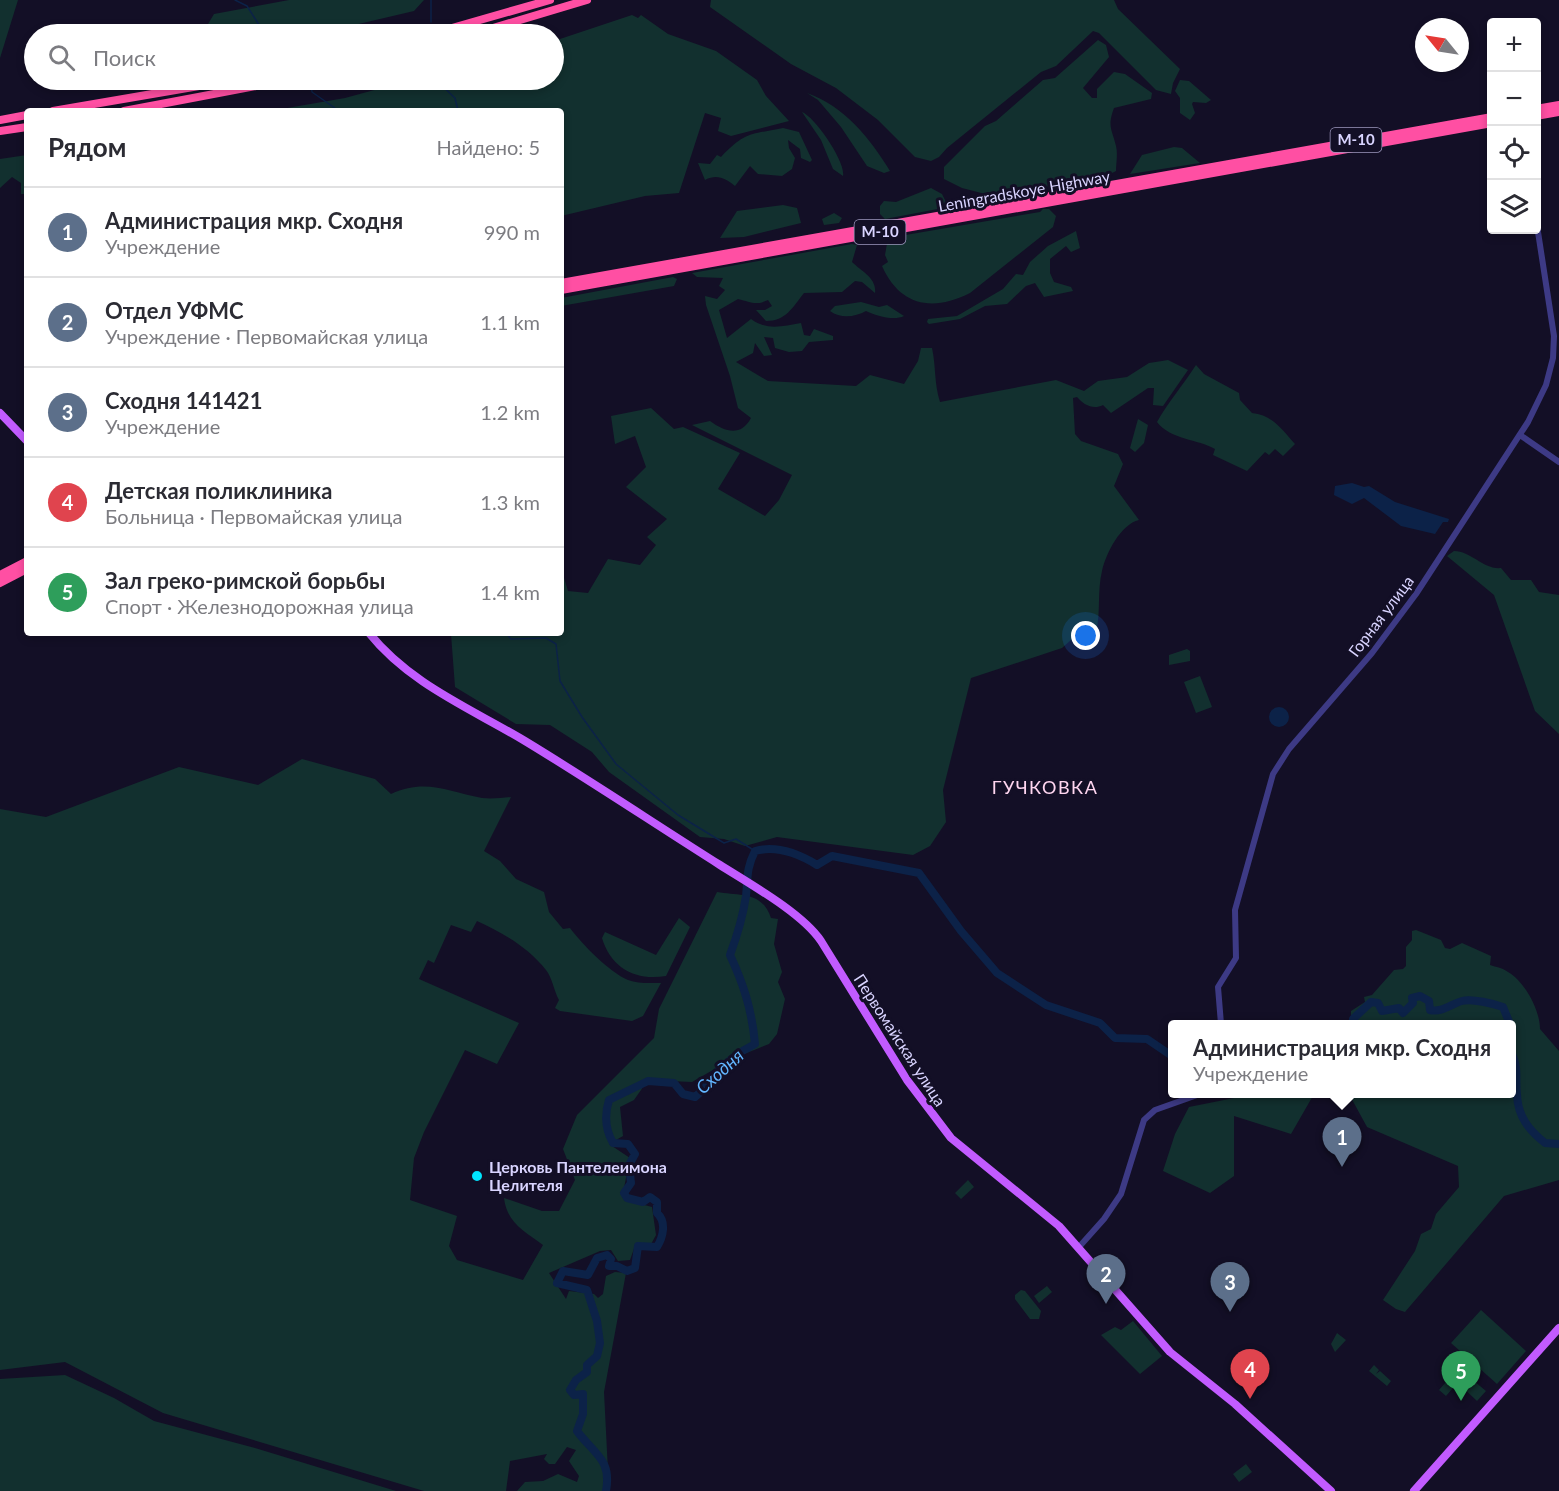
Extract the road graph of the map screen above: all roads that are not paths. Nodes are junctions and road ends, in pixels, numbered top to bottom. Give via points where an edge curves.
1 (550, 0) edge
2 (587, 0) edge
3 (465, 24) edge
4 (507, 24) edge
5 (176, 90) edge
6 (235, 90) edge
7 (1559, 105) edge
8 (71, 108) edge
9 (140, 108) edge
10 (1541, 108) edge
11 (1559, 112) edge
12 (1541, 115) edge
13 (24, 116) edge
14 (1487, 118) edge
15 (0, 120) edge
16 (1487, 124) edge
17 (24, 127) edge
18 (0, 131) edge
19 (1538, 234) edge
20 (564, 282) edge
21 (564, 289) edge
22 (0, 413) edge
23 (1520, 435) junction
24 (24, 438) edge
25 (1559, 462) edge
26 (24, 563) edge
27 (24, 571) edge
28 (0, 575) edge
29 (0, 583) edge
30 (372, 636) edge
31 (1221, 1020) edge
32 (1189, 1098) edge
33 (1079, 1246) junction
34 (1559, 1328) edge
35 (1331, 1491) edge
36 (1414, 1491) edge

1 - 3 highway
2 - 4 highway
5 - 8 highway
6 - 9 highway
7 - 10 highway
11 - 12 highway
13 - 15 highway
14 - 20 highway, Leningradskoye Highway / М-10
16 - 21 highway, Leningradskoye Highway / М-10
17 - 18 highway
19 - 23 street, Горная улица via 1553,321 1553,354 1543,392
22 - 24 main road
23 - 25 street
23 - 31 street, Горная улица via 1403,611 1289,749 1273,774 1235,910 1236,958 1218,987
26 - 28 highway
27 - 29 highway
30 - 33 main road, Первомайская улица via 424,683 524,740 796,916 818,935 907,1080 951,1138 1041,1210
32 - 33 street via 1155,1110 1144,1120 1121,1194
33 - 35 main road, Первомайская улица via 1170,1352 1235,1404
34 - 36 main road

